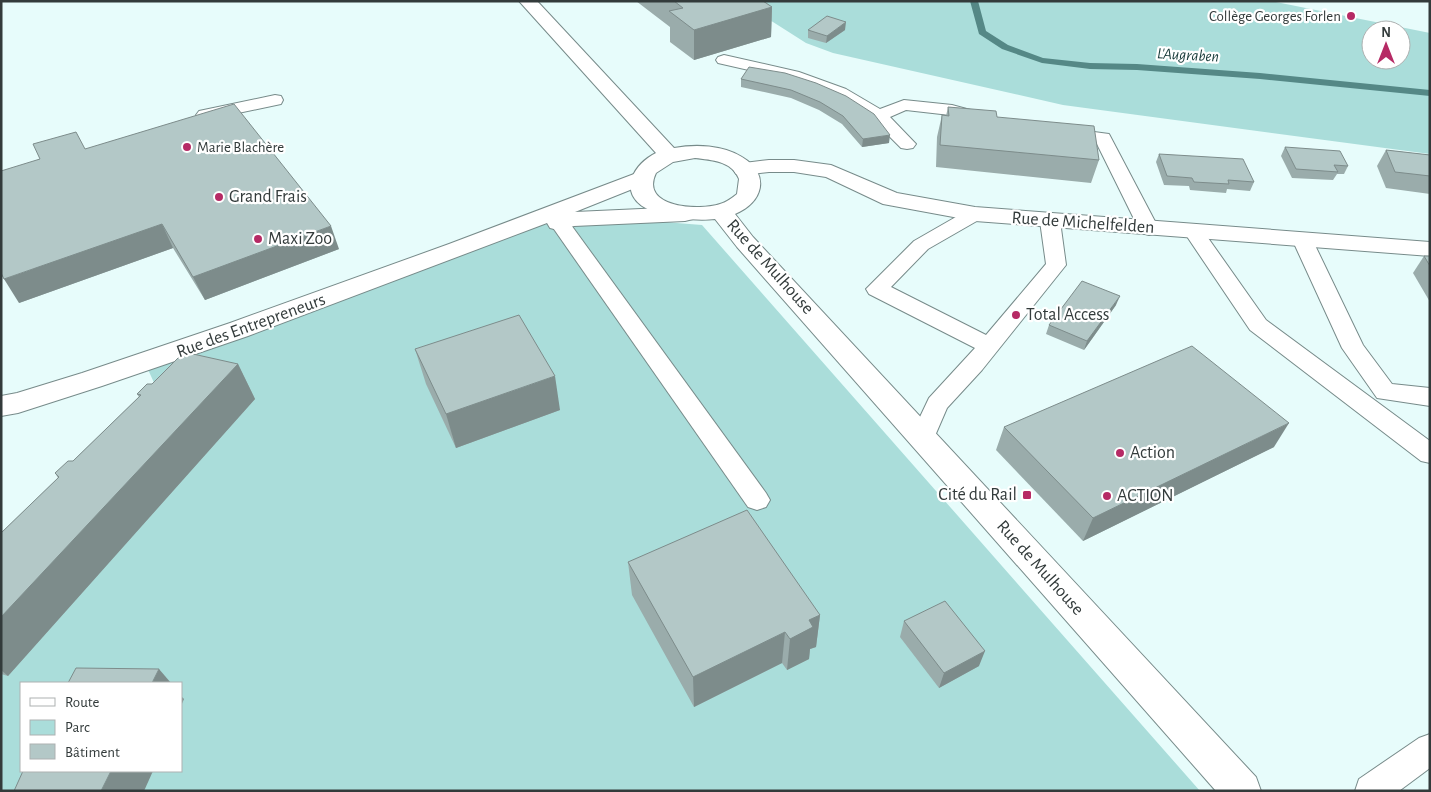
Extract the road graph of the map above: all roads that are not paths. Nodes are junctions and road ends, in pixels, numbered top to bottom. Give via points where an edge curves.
1 (527, 1) edge
2 (724, 60) dead end
3 (274, 100) dead end
4 (879, 116) junction
5 (187, 119) edge
6 (995, 123) edge
7 (1048, 131) edge
8 (907, 144) dead end
9 (670, 156) junction
10 (744, 169) junction
11 (642, 177) junction
12 (720, 211) junction
13 (685, 214) junction
14 (975, 214) junction
15 (1050, 221) junction
16 (559, 222) junction
17 (1149, 228) junction
18 (1194, 232) junction
19 (497, 234) junction
20 (1302, 239) junction
21 (1430, 249) edge
22 (989, 346) junction
23 (1430, 397) edge
24 (1, 406) edge
25 (922, 438) junction
26 (1430, 454) edge
27 (757, 500) dead end
28 (1430, 749) edge
29 (1242, 791) edge
30 (1371, 791) edge

1 - 9 street
2 - 4 lane via 793,75 840,94
3 - 5 lane
4 - 6 lane via 904,105 952,110
4 - 8 lane
7 - 17 lane via 1103,138
9 - 10 street via 695,152 713,154 730,158
9 - 11 street via 648,168
10 - 12 street via 750,186 746,196
10 - 14 street, Rue de Michelfelden via 794,166 831,171 891,199
11 - 13 street via 640,186 654,204
11 - 19 street, Rue des Entrepreneurs
12 - 13 street
12 - 25 street, Rue de Mulhouse
13 - 16 street, Rue des Entrepreneurs
14 - 15 street, Rue de Michelfelden
14 - 22 lane via 921,245 877,289
15 - 17 street, Rue de Michelfelden
15 - 22 lane via 1056,265
16 - 19 street, Rue des Entrepreneurs
16 - 27 lane
17 - 18 street, Rue de Michelfelden
18 - 20 street, Rue de Michelfelden
18 - 26 lane via 1258,324
19 - 24 street, Rue des Entrepreneurs via 396,271 151,375
20 - 21 street, Rue de Michelfelden
20 - 23 lane via 1353,348 1385,392
22 - 25 lane via 936,404
25 - 29 street, Rue de Mulhouse
28 - 30 lane

